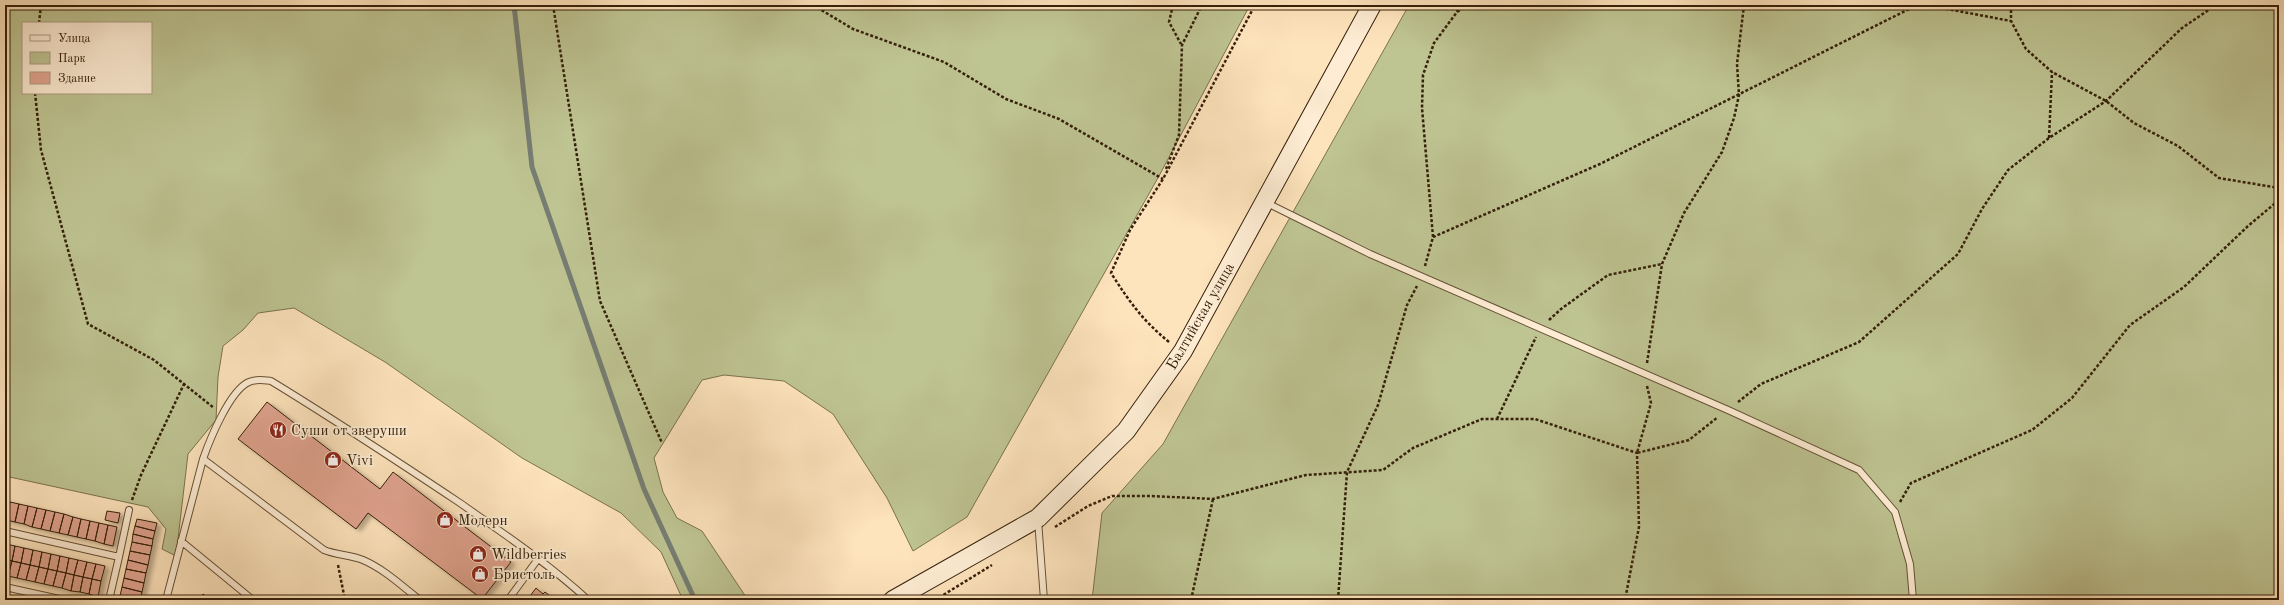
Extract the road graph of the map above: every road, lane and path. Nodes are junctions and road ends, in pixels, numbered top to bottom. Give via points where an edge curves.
1 (41, 5) edge
2 (553, 5) edge
3 (813, 5) edge
4 (1173, 5) edge
5 (1202, 5) edge
6 (1255, 5) edge
7 (1372, 5) edge
8 (1459, 5) edge
9 (1469, 5) edge
10 (1744, 5) edge
11 (1917, 5) edge
12 (1926, 5) edge
13 (2011, 5) edge
14 (2216, 5) edge
15 (1457, 12) junction
16 (2011, 21) junction
17 (39, 22) edge
18 (1182, 45) junction
19 (2052, 72) junction
20 (35, 94) edge
21 (1739, 95) junction
22 (2106, 101) junction
23 (2049, 138) junction
24 (1163, 179) junction
25 (2279, 188) edge
26 (2279, 200) edge
27 (1264, 201) junction
28 (1433, 237) junction
29 (1662, 264) junction
30 (1422, 276) junction
31 (1540, 329) junction
32 (1183, 351) junction
33 (1645, 375) junction
34 (184, 384) junction
35 (1653, 385) dead end
36 (1728, 410) junction
37 (1714, 412) dead end
38 (223, 415) junction
39 (1496, 419) junction
40 (662, 443) dead end
41 (1637, 453) junction
42 (203, 459) junction
43 (1347, 472) junction
44 (1213, 499) junction
45 (129, 510) joint
46 (1894, 512) junction
47 (1038, 518) junction
48 (5, 531) edge
49 (1039, 537) junction
50 (181, 541) junction
51 (336, 555) junction
52 (119, 557) junction
53 (538, 559) junction
54 (993, 565) dead end
55 (5, 587) edge
56 (64, 600) edge
57 (109, 600) edge
58 (166, 600) edge
59 (253, 600) edge
60 (346, 600) edge
61 (420, 600) edge
62 (508, 600) edge
63 (588, 600) edge
64 (893, 600) edge
65 (935, 600) edge
66 (1044, 600) edge
67 (1191, 600) edge
68 (1338, 600) edge
69 (1625, 600) edge
70 (1913, 600) edge

1 - 17 path
2 - 40 path via 600,301
3 - 24 path via 853,29 944,62 1006,99 1059,119
4 - 18 path via 1169,22
5 - 18 path
6 - 24 path
7 - 27 main road, Балтийская улица
8 - 15 path
9 - 15 path
10 - 21 path via 1737,64
11 - 21 path
12 - 16 path
13 - 16 path
14 - 22 path via 2182,28
15 - 28 path via 1434,43 1423,75 1422,108
16 - 19 path via 2026,49
18 - 24 path via 1179,135
19 - 22 path
19 - 23 path
20 - 34 path via 41,150 88,324 154,360
21 - 28 path via 1600,164
21 - 29 path via 1722,152 1684,213
22 - 23 path
22 - 25 path via 2134,123 2178,146 2219,178
23 - 36 path via 2008,170 1982,209 1958,254 1859,342 1762,384
24 - 32 path via 1130,230 1111,273 1148,325
26 - 46 path via 2184,287 2130,325 2072,398 2032,430 1911,483
27 - 30 lane via 1370,254
27 - 32 main road, Балтийская улица
28 - 30 path
29 - 31 path via 1608,276 1561,310
29 - 33 path
30 - 31 lane
30 - 43 path via 1407,305 1378,406
31 - 33 lane
31 - 39 path
32 - 47 main road, Балтийская улица via 1126,431
33 - 36 lane
34 - 38 path
34 - 45 path via 141,475
35 - 41 path via 1647,382 1651,403
36 - 46 lane via 1859,470
37 - 41 path via 1721,416 1689,440
38 - 42 lane via 212,432
38 - 53 lane via 239,390 248,382 259,379 271,381 364,438
39 - 41 path via 1535,419
39 - 43 path via 1482,419 1413,448 1382,470
41 - 69 path via 1639,527
42 - 50 lane
42 - 51 lane via 324,550
43 - 44 path via 1306,475
43 - 68 path
44 - 49 path via 1112,496 1088,506
44 - 67 path
45 - 52 lane
46 - 70 lane via 1910,564
47 - 49 lane
47 - 64 main road, Балтийская улица
48 - 52 lane
49 - 66 lane
50 - 58 lane
50 - 59 lane
51 - 60 path
51 - 61 lane via 362,559 377,567
52 - 57 lane
53 - 62 lane
53 - 63 lane via 561,575
54 - 65 path
55 - 56 lane

